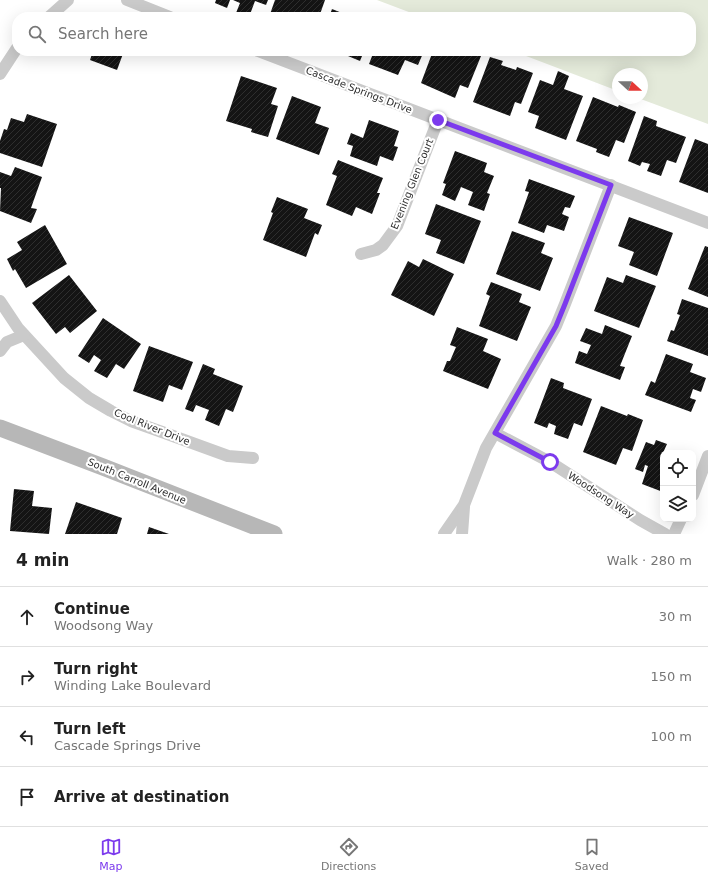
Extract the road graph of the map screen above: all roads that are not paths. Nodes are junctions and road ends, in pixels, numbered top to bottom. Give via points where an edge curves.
1 (68, 0) edge
2 (127, 0) edge
3 (55, 12) edge
4 (157, 12) edge
5 (12, 56) edge
6 (271, 56) edge
7 (0, 74) edge
8 (438, 120) junction
9 (611, 185) junction
10 (708, 223) edge
11 (361, 254) dead end
12 (0, 301) edge
13 (24, 335) junction
14 (0, 351) edge
15 (0, 428) edge
16 (495, 433) junction
17 (708, 456) edge
18 (254, 458) dead end
19 (696, 487) edge
20 (464, 505) junction
21 (680, 522) edge
22 (274, 534) edge
23 (444, 534) edge
24 (462, 534) edge
25 (665, 534) edge
26 (674, 534) edge

1 - 3 street
2 - 4 street
5 - 7 street
6 - 8 street, Cascade Springs Drive
8 - 9 street, Cascade Springs Drive
8 - 11 street, Evening Glen Court via 397,226 383,245
9 - 10 street, Cascade Springs Drive
9 - 16 street via 556,326
12 - 13 street, Cool River Drive
13 - 14 street via 7,342
13 - 18 street, Cool River Drive via 64,378 89,398 112,411 131,421 228,456
15 - 22 main road, South Carroll Avenue
16 - 20 street via 486,448
16 - 25 street, Woodsong Way via 550,462
17 - 19 street
20 - 23 street
20 - 24 street
21 - 26 street

